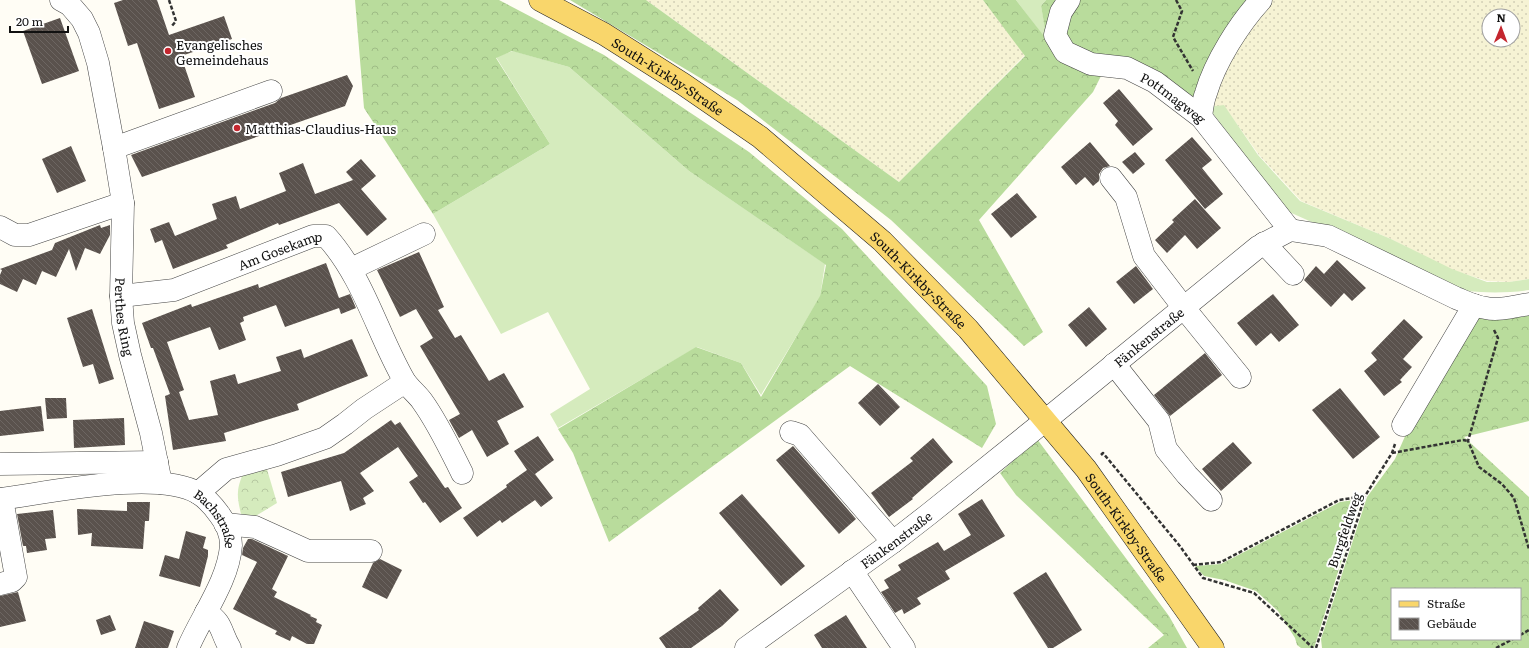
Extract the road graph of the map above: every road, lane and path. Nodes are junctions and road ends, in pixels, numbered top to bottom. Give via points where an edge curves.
1 (61, 0) edge
2 (169, 0) edge
3 (540, 0) edge
4 (1069, 0) edge
5 (1176, 0) edge
6 (1261, 0) edge
7 (171, 27) dead end
8 (270, 91) dead end
9 (1205, 93) junction
10 (1201, 117) junction
11 (114, 148) junction
12 (1112, 178) dead end
13 (123, 203) junction
14 (0, 227) edge
15 (1290, 230) junction
16 (424, 234) dead end
17 (1264, 243) junction
18 (351, 269) junction
19 (1293, 274) dead end
20 (121, 296) junction
21 (1529, 304) edge
22 (1480, 307) junction
23 (1184, 308) junction
24 (1114, 364) junction
25 (1240, 377) dead end
26 (405, 382) junction
27 (1046, 420) junction
28 (1403, 424) joint
29 (791, 432) dead end
30 (1468, 441) junction
31 (1392, 453) junction
32 (0, 464) edge
33 (1086, 469) junction
34 (159, 472) junction
35 (462, 473) dead end
36 (198, 493) junction
37 (1365, 496) junction
38 (1, 499) edge
39 (1211, 500) dead end
40 (225, 524) junction
41 (893, 542) junction
42 (1529, 549) edge
43 (371, 551) dead end
44 (1193, 565) junction
45 (852, 571) junction
46 (0, 584) edge
47 (206, 612) junction
48 (1511, 640) edge
49 (188, 648) edge
50 (230, 648) edge
51 (746, 648) edge
52 (904, 648) edge
53 (1213, 648) edge
54 (1313, 648) edge
55 (1316, 648) edge
56 (1496, 648) edge

1 - 11 street, Perthes Ring via 70,5 89,33
2 - 7 path via 176,21
3 - 27 main road, South-Kirkby-Straße via 604,34 760,137 882,241 968,329
4 - 10 street, Pottmagweg via 1061,12 1055,36 1065,52 1091,64 1127,68 1156,82
5 - 9 path via 1182,11 1173,37
6 - 9 street via 1240,27 1214,70
8 - 11 street
9 - 10 street
10 - 15 street, Pottmagweg
11 - 13 street, Perthes Ring
12 - 23 street via 1126,197 1144,256
13 - 14 street via 29,235 16,234
13 - 20 street, Perthes Ring
15 - 17 street, Fänkenstraße
15 - 22 street via 1328,236 1456,298
16 - 18 street
17 - 19 street
17 - 23 street, Fänkenstraße
18 - 20 street, Am Gosekamp via 326,236 313,236 174,290
18 - 26 street, Am Gosekamp
20 - 34 street, Perthes Ring via 123,323
21 - 22 street via 1513,307
22 - 28 street
22 - 30 path via 1498,338
23 - 24 street, Fänkenstraße
23 - 25 street
24 - 27 street, Fänkenstraße
24 - 39 street via 1159,421 1166,449
26 - 35 street, Am Gosekamp via 422,402
26 - 36 street via 325,438 226,469
27 - 33 main road, South-Kirkby-Straße
27 - 41 street, Fänkenstraße
28 - 31 path, Burgfeldweg
29 - 41 street via 800,435
30 - 31 path via 1455,441
30 - 42 path via 1479,467 1502,484 1514,498
31 - 37 path, Burgfeldweg
32 - 34 street
33 - 44 path via 1103,453
33 - 53 main road, South-Kirkby-Straße
34 - 36 street, Bachstraße via 177,486
34 - 38 street via 125,484 70,488
36 - 40 street, Bachstraße via 214,507
37 - 44 path via 1339,500 1221,562
37 - 55 path, Burgfeldweg
38 - 46 street via 16,577 12,581
40 - 43 street via 255,527 308,551
40 - 47 street, Bachstraße via 230,540 227,566
41 - 45 street, Fänkenstraße
44 - 54 path via 1203,578 1254,593
45 - 51 street, Fänkenstraße
45 - 52 street, Fänkenstraße
47 - 49 street, Bachstraße
47 - 50 street via 216,619
48 - 56 path

